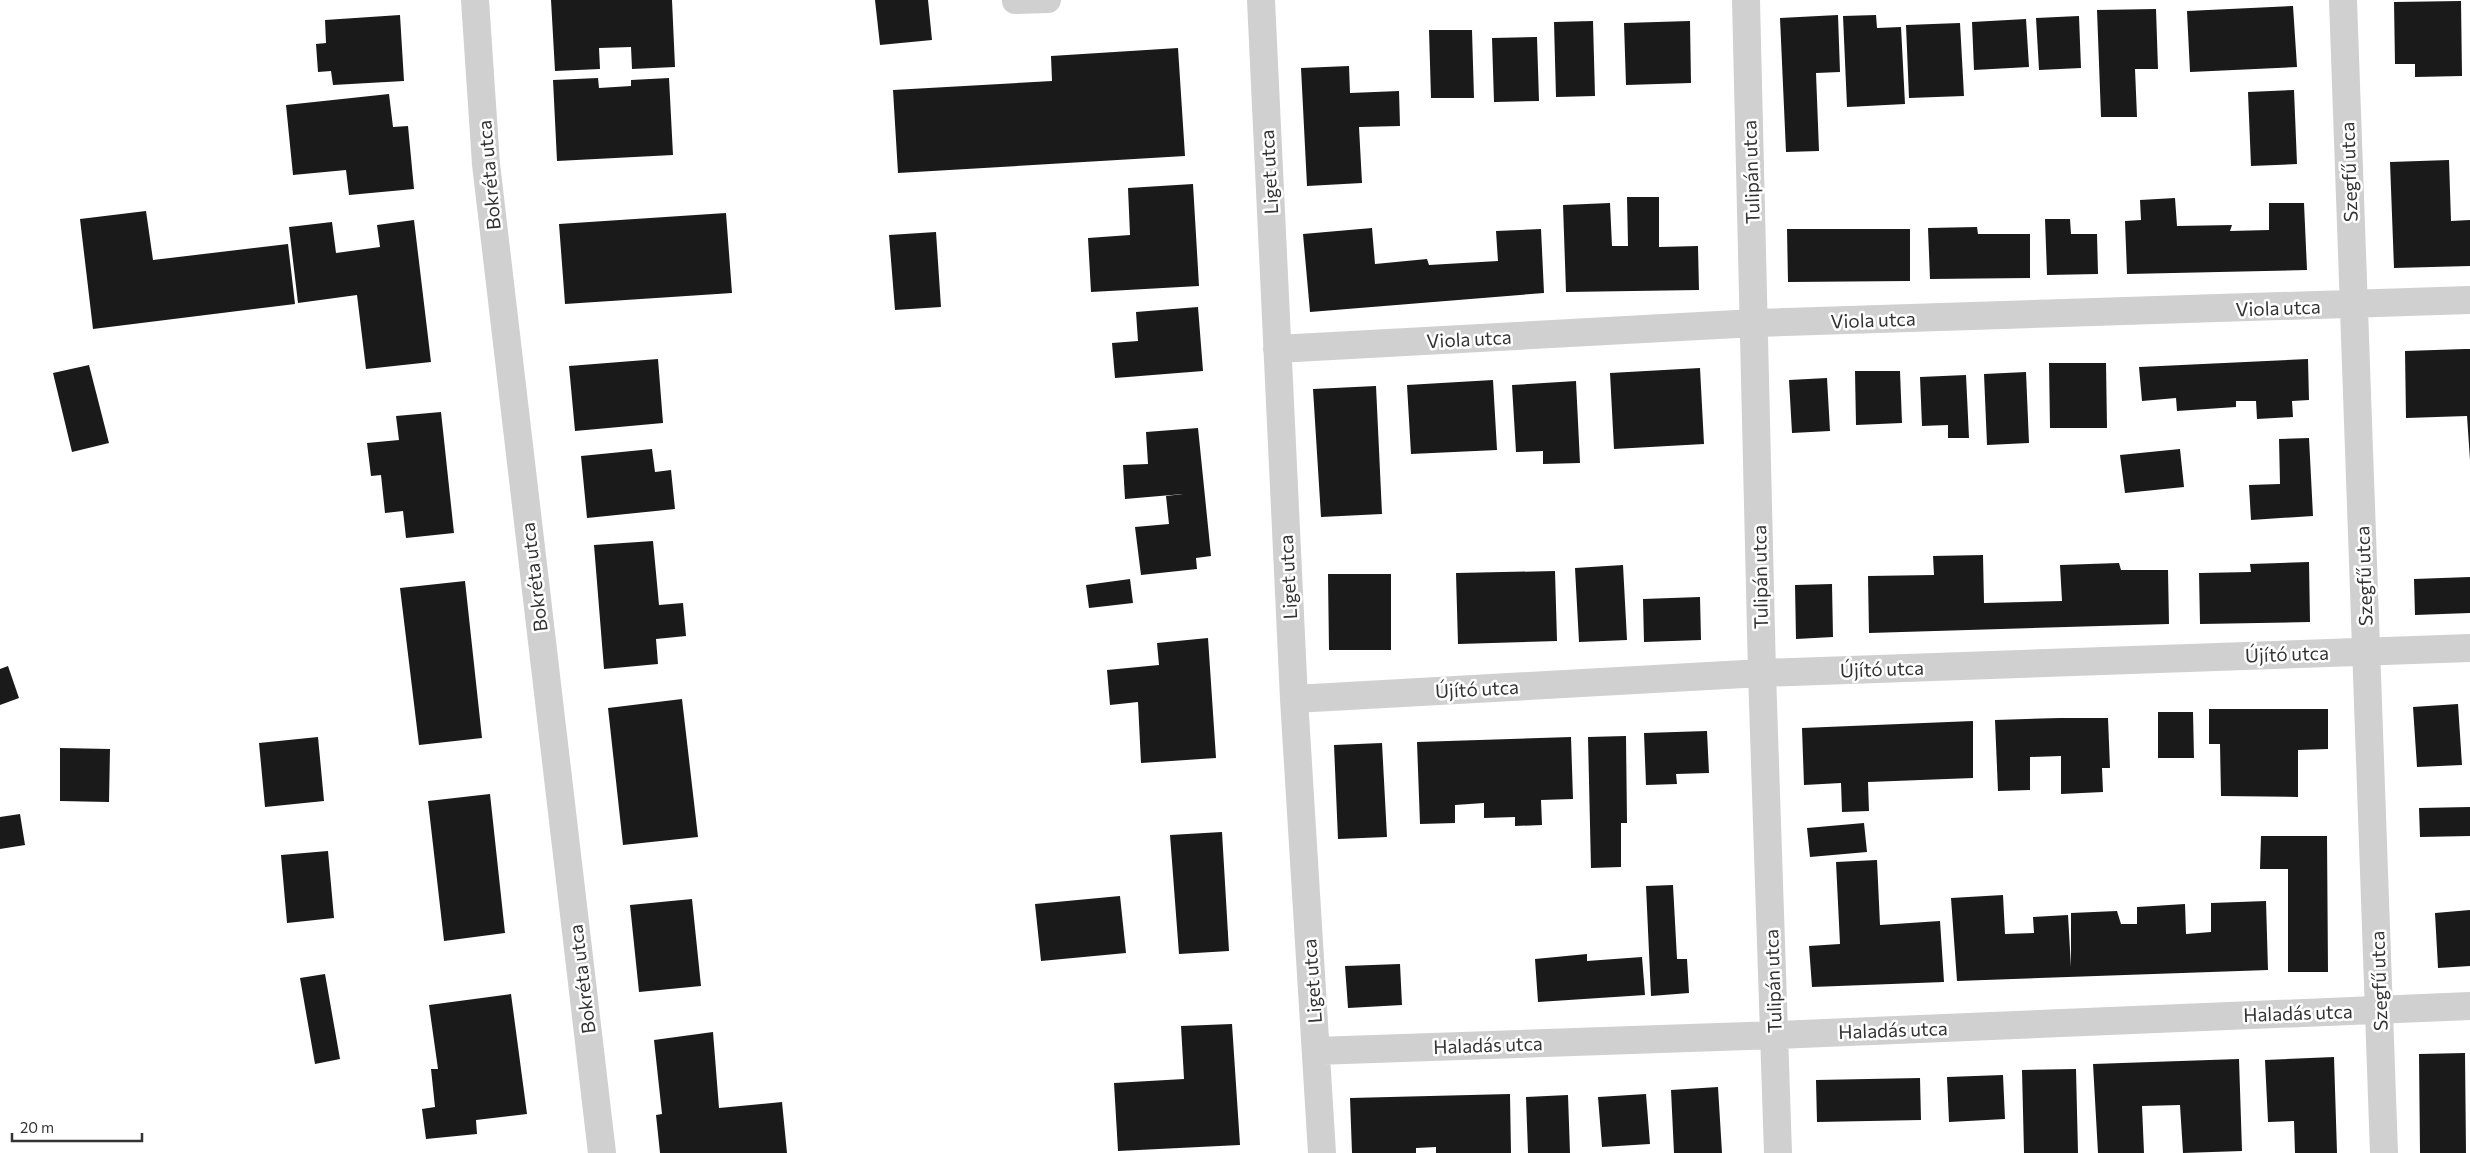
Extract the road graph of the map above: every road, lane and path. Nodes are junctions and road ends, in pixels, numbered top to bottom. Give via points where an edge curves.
1 (475, 0) edge
2 (1048, 0) edge
3 (1261, 0) edge
4 (1746, 0) edge
5 (2343, 0) edge
6 (1015, 2) dead end
7 (2470, 300) edge
8 (2353, 306) junction
9 (1755, 323) junction
10 (1277, 349) junction
11 (2470, 648) edge
12 (2367, 651) junction
13 (1762, 673) junction
14 (1294, 699) junction
15 (2470, 1006) edge
16 (2380, 1010) junction
17 (1776, 1035) junction
18 (1316, 1051) junction
19 (602, 1153) edge
20 (1322, 1153) edge
21 (1778, 1153) edge
22 (2384, 1153) edge

1 - 19 street, Bokréta utca via 486,164
2 - 6 lane
3 - 10 street, Liget utca
4 - 9 street, Tulipán utca
5 - 8 street, Szegfű utca
7 - 8 street, Viola utca
8 - 9 street, Viola utca
8 - 12 street, Szegfű utca
9 - 10 street, Viola utca
9 - 13 street, Tulipán utca
10 - 14 street, Liget utca
11 - 12 street, Újító utca
12 - 13 street, Újító utca
12 - 16 street, Szegfű utca
13 - 14 street, Újító utca
13 - 17 street, Tulipán utca
14 - 18 street, Liget utca
15 - 16 street, Haladás utca
16 - 17 street, Haladás utca
16 - 22 street, Szegfű utca
17 - 18 street, Haladás utca
17 - 21 street, Tulipán utca
18 - 20 street, Liget utca

